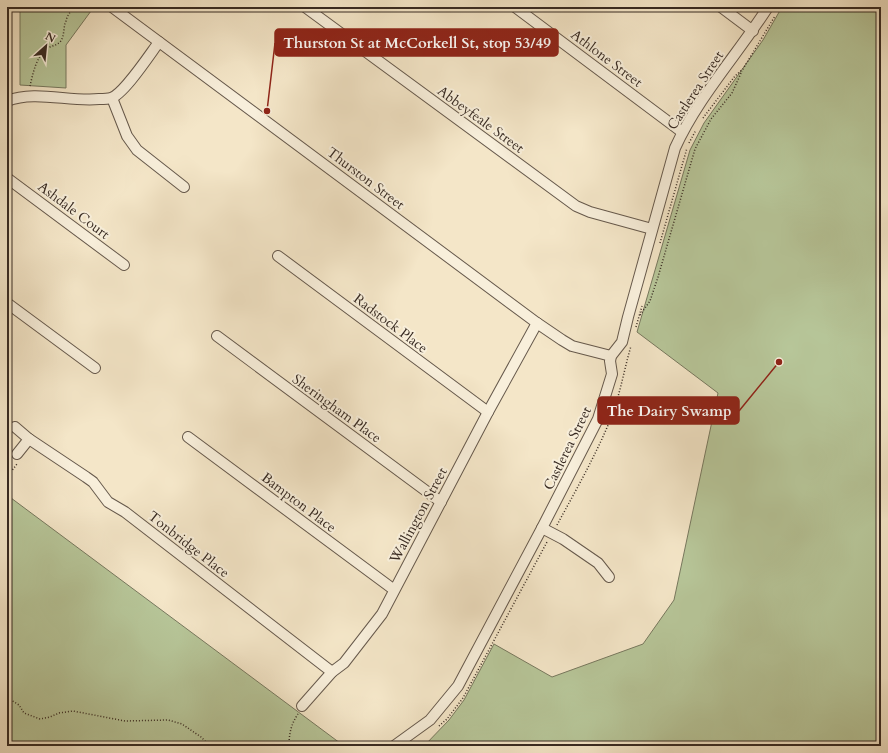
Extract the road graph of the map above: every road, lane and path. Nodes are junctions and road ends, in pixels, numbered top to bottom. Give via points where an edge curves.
1 (74, 7) edge
2 (112, 7) edge
3 (305, 7) edge
4 (515, 7) edge
5 (721, 7) edge
6 (772, 10) edge
7 (753, 31) junction
8 (159, 42) junction
9 (743, 69) junction
10 (29, 96) junction
11 (112, 98) junction
12 (7, 101) edge
13 (701, 121) dead end
14 (697, 128) dead end
15 (682, 132) junction
16 (7, 178) edge
17 (184, 187) dead end
18 (652, 230) junction
19 (658, 247) dead end
20 (278, 256) dead end
21 (124, 265) dead end
22 (643, 302) dead end
23 (7, 303) edge
24 (640, 315) junction
25 (537, 323) junction
26 (636, 328) dead end
27 (217, 336) dead end
28 (632, 342) dead end
29 (611, 356) junction
30 (627, 362) dead end
31 (95, 368) dead end
32 (488, 412) junction
33 (15, 427) dead end
34 (188, 437) dead end
35 (29, 439) junction
36 (18, 454) joint
37 (7, 477) edge
38 (442, 502) junction
39 (542, 528) junction
40 (609, 577) dead end
41 (393, 589) junction
42 (332, 672) junction
43 (7, 700) edge
44 (302, 706) joint
45 (210, 746) edge
46 (289, 746) edge
47 (394, 746) edge

1 - 10 path via 66,20 60,42 48,48 36,64
2 - 8 street, Thurston Street
3 - 18 street, Abbeyfeale Street via 576,206
4 - 15 street, Athlone Street
5 - 7 street
6 - 7 street, Castlerea Street
6 - 9 path
7 - 15 street, Castlerea Street
8 - 11 street via 127,86
8 - 25 street, Thurston Street
9 - 13 path
9 - 24 path via 732,93 711,119 695,149 658,277 650,301
10 - 11 street via 86,100
10 - 12 street
11 - 17 street via 127,136 137,150
14 - 19 path via 686,148
15 - 18 street, Castlerea Street via 675,148
16 - 21 street, Ashdale Court
18 - 29 street, Castlerea Street via 624,338
20 - 32 street, Radstock Place
22 - 24 path
23 - 31 street
24 - 26 path
25 - 29 street, Thurston Street via 572,346
25 - 32 street, Wallington Street
27 - 38 street, Sheringham Place
28 - 30 path
29 - 39 street, Castlerea Street via 612,374 598,419
32 - 38 street, Wallington Street
33 - 35 street, Tonbridge Place
34 - 41 street, Bampton Place
35 - 36 street
35 - 42 street, Tonbridge Place via 86,476 108,502 125,512
36 - 37 path via 22,458
38 - 41 street, Wallington Street
39 - 40 street via 598,563
39 - 47 street, Castlerea Street via 458,686 430,720
41 - 42 street, Wallington Street via 382,614 344,662
42 - 44 street, Wallington Street
43 - 45 path via 19,705 24,713 40,719 73,711 125,720 168,720 182,724
44 - 46 path via 291,727

